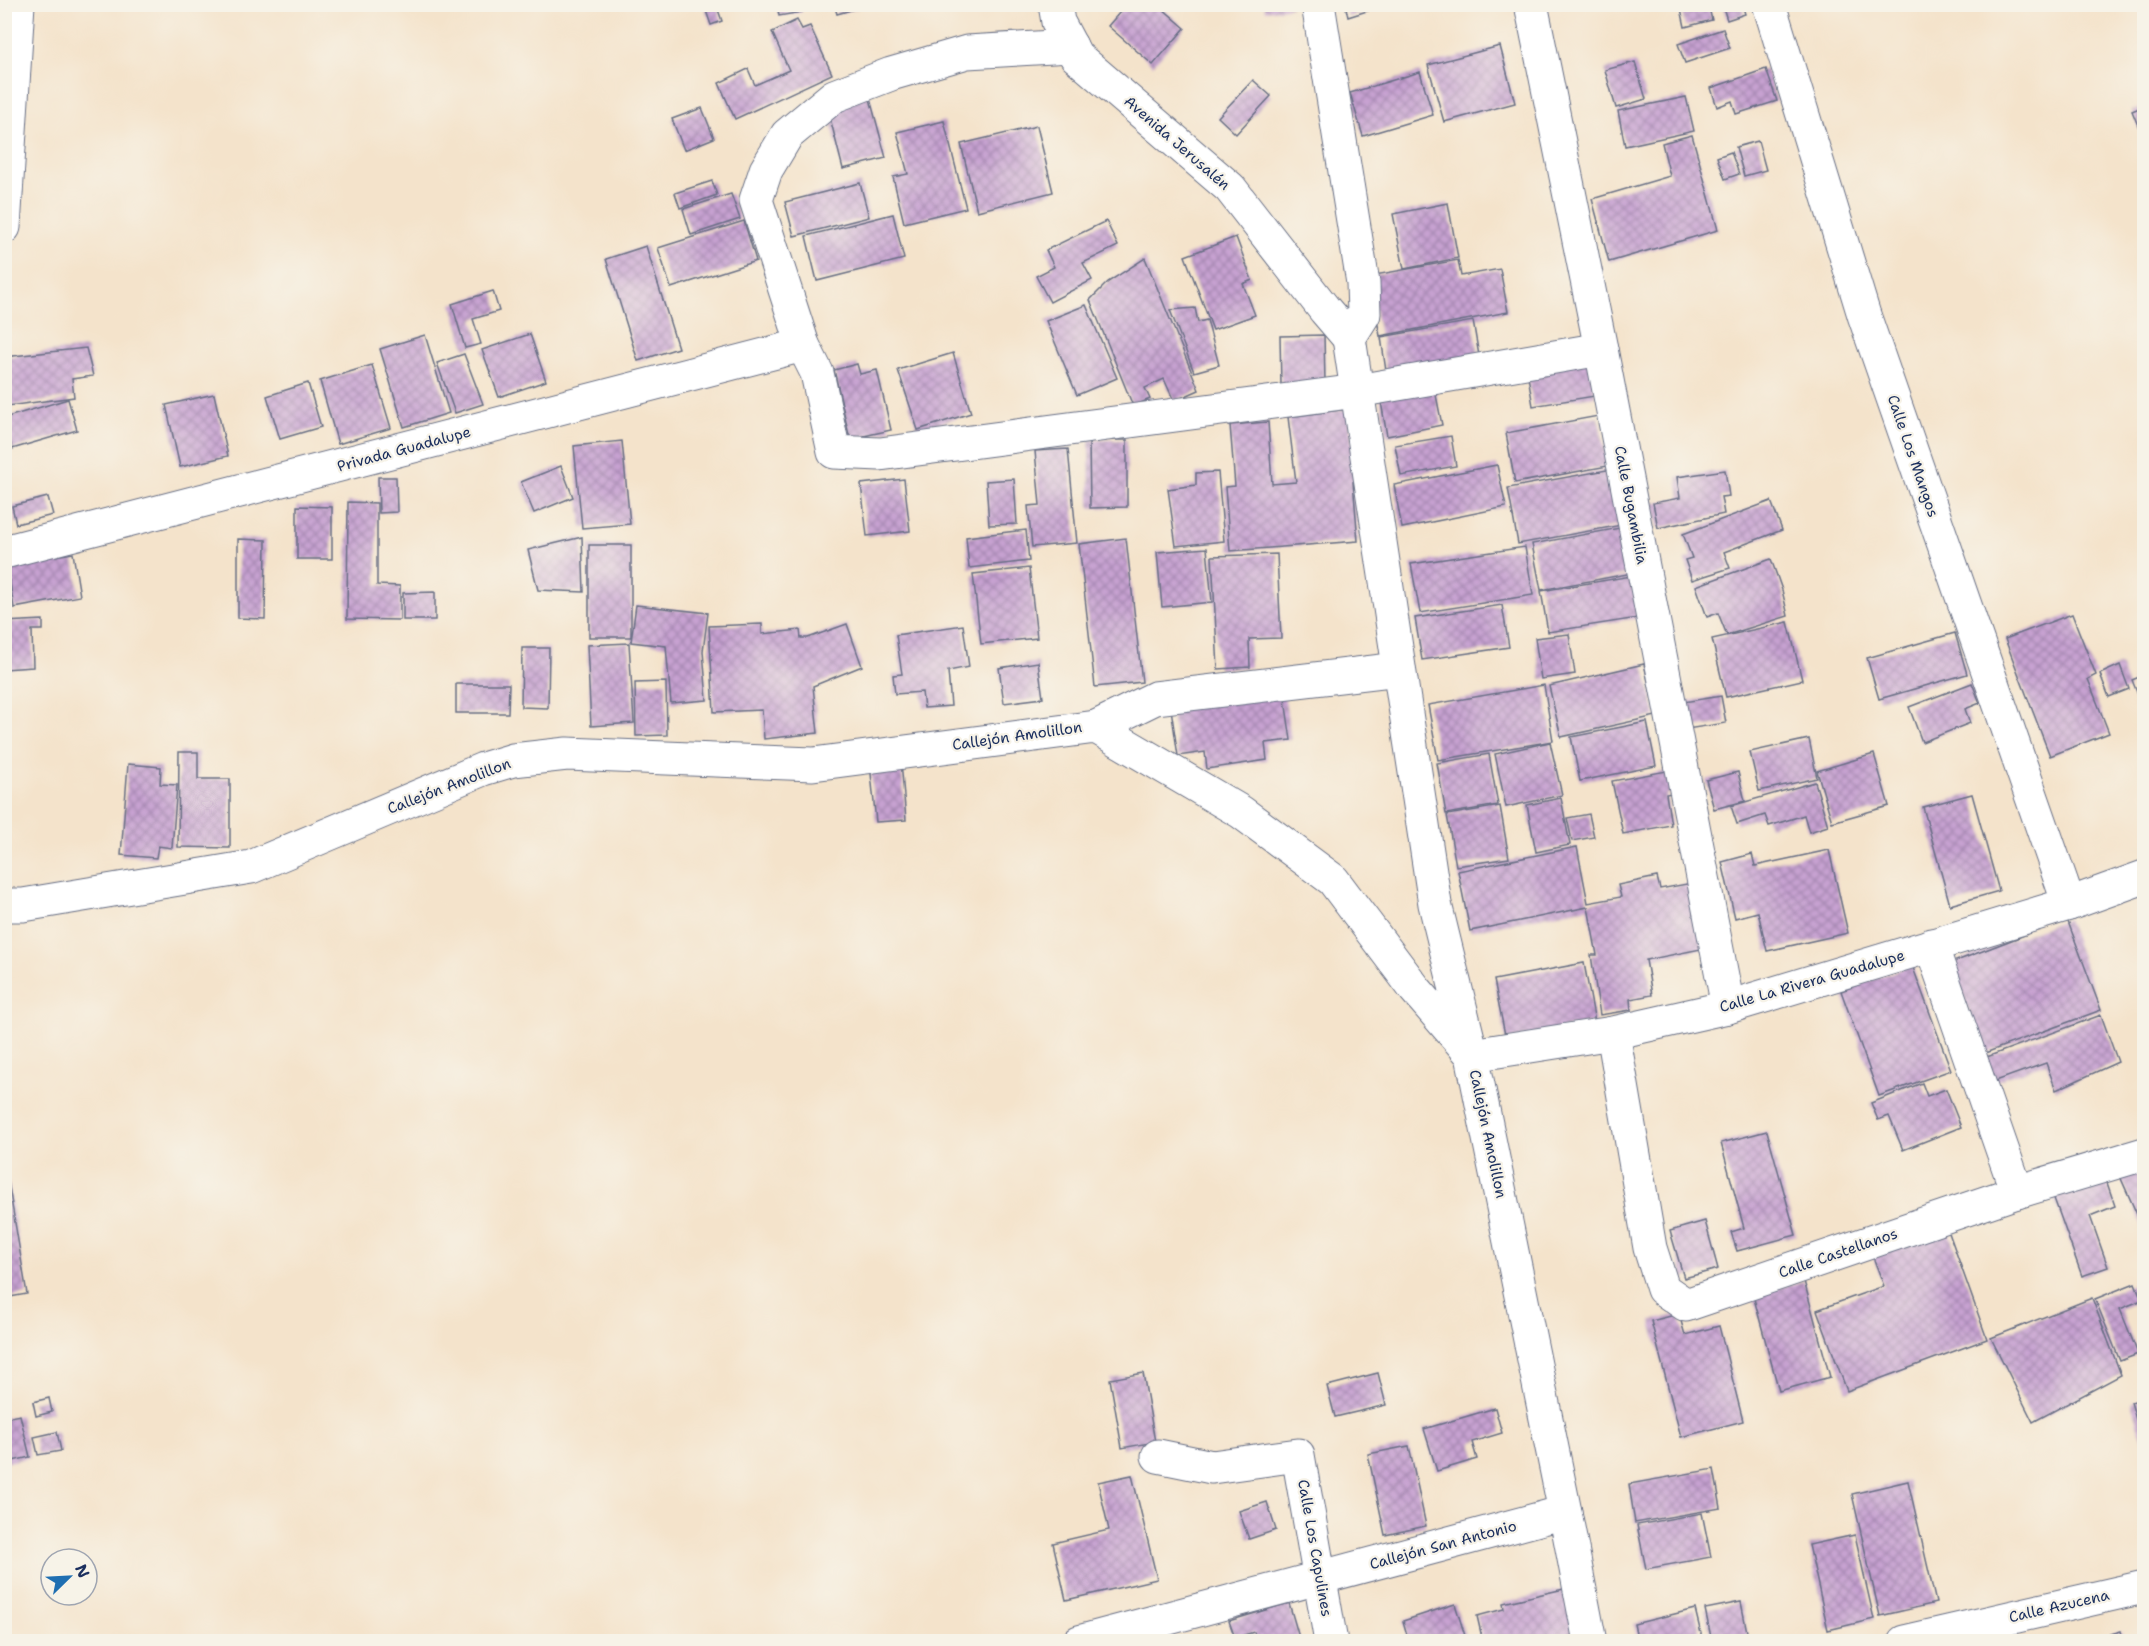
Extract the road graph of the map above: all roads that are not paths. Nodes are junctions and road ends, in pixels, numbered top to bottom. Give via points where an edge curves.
1 (18, 4) edge
2 (1055, 4) edge
3 (1318, 4) edge
4 (1532, 4) edge
5 (1768, 4) edge
6 (1071, 46) junction
7 (4, 227) edge
8 (1349, 338) junction
9 (802, 345) junction
10 (1601, 349) junction
11 (1357, 391) junction
12 (4, 552) edge
13 (1399, 669) junction
14 (1096, 726) junction
15 (2145, 878) edge
16 (2069, 904) junction
17 (4, 905) edge
18 (1931, 945) junction
19 (1728, 1006) junction
20 (1613, 1033) junction
21 (1472, 1055) junction
22 (2145, 1154) edge
23 (2018, 1192) junction
24 (1158, 1456) dead end
25 (1565, 1512) junction
26 (1320, 1577) junction
27 (2145, 1587) edge
28 (1079, 1641) edge
29 (1331, 1641) edge
30 (1590, 1641) edge
31 (1904, 1641) edge

1 - 7 street
2 - 6 street, Avenida Jerusalén via 1058,22
3 - 8 street via 1363,283 1364,314
4 - 10 street, Calle Bugambilia
5 - 16 street, Calle Los Mangos via 1864,315
6 - 8 street, Avenida Jerusalén via 1076,56 1230,188
6 - 9 street via 967,52 891,74 834,96 787,135 766,170 756,200
8 - 11 street
9 - 11 street via 817,373 836,453 880,454
9 - 12 street, Privada Guadalupe
10 - 11 street
10 - 19 street, Calle Bugambilia
11 - 13 street
13 - 14 street via 1155,698
13 - 21 street via 1435,904
14 - 17 street, Callejón Amolillon via 813,764 567,754 513,760 483,769 251,867
14 - 21 street, Callejón Amolillon via 1241,812 1333,880 1415,989
15 - 16 street, Calle La Rivera Guadalupe
16 - 18 street, Calle La Rivera Guadalupe
18 - 19 street, Calle La Rivera Guadalupe
18 - 23 street
19 - 20 street, Calle La Rivera Guadalupe
20 - 21 street, Calle La Rivera Guadalupe
20 - 23 street, Calle Castellanos via 1650,1248 1663,1289 1686,1305
21 - 25 street, Callejón Amolillon
22 - 23 street
24 - 26 street, Calle Los Capulines via 1212,1467 1298,1455
25 - 26 street, Callejón San Antonio
25 - 30 street, Callejón Amolillon
26 - 28 street, Callejón San Antonio
26 - 29 street, Calle Los Capulines
27 - 31 street, Calle Azucena

